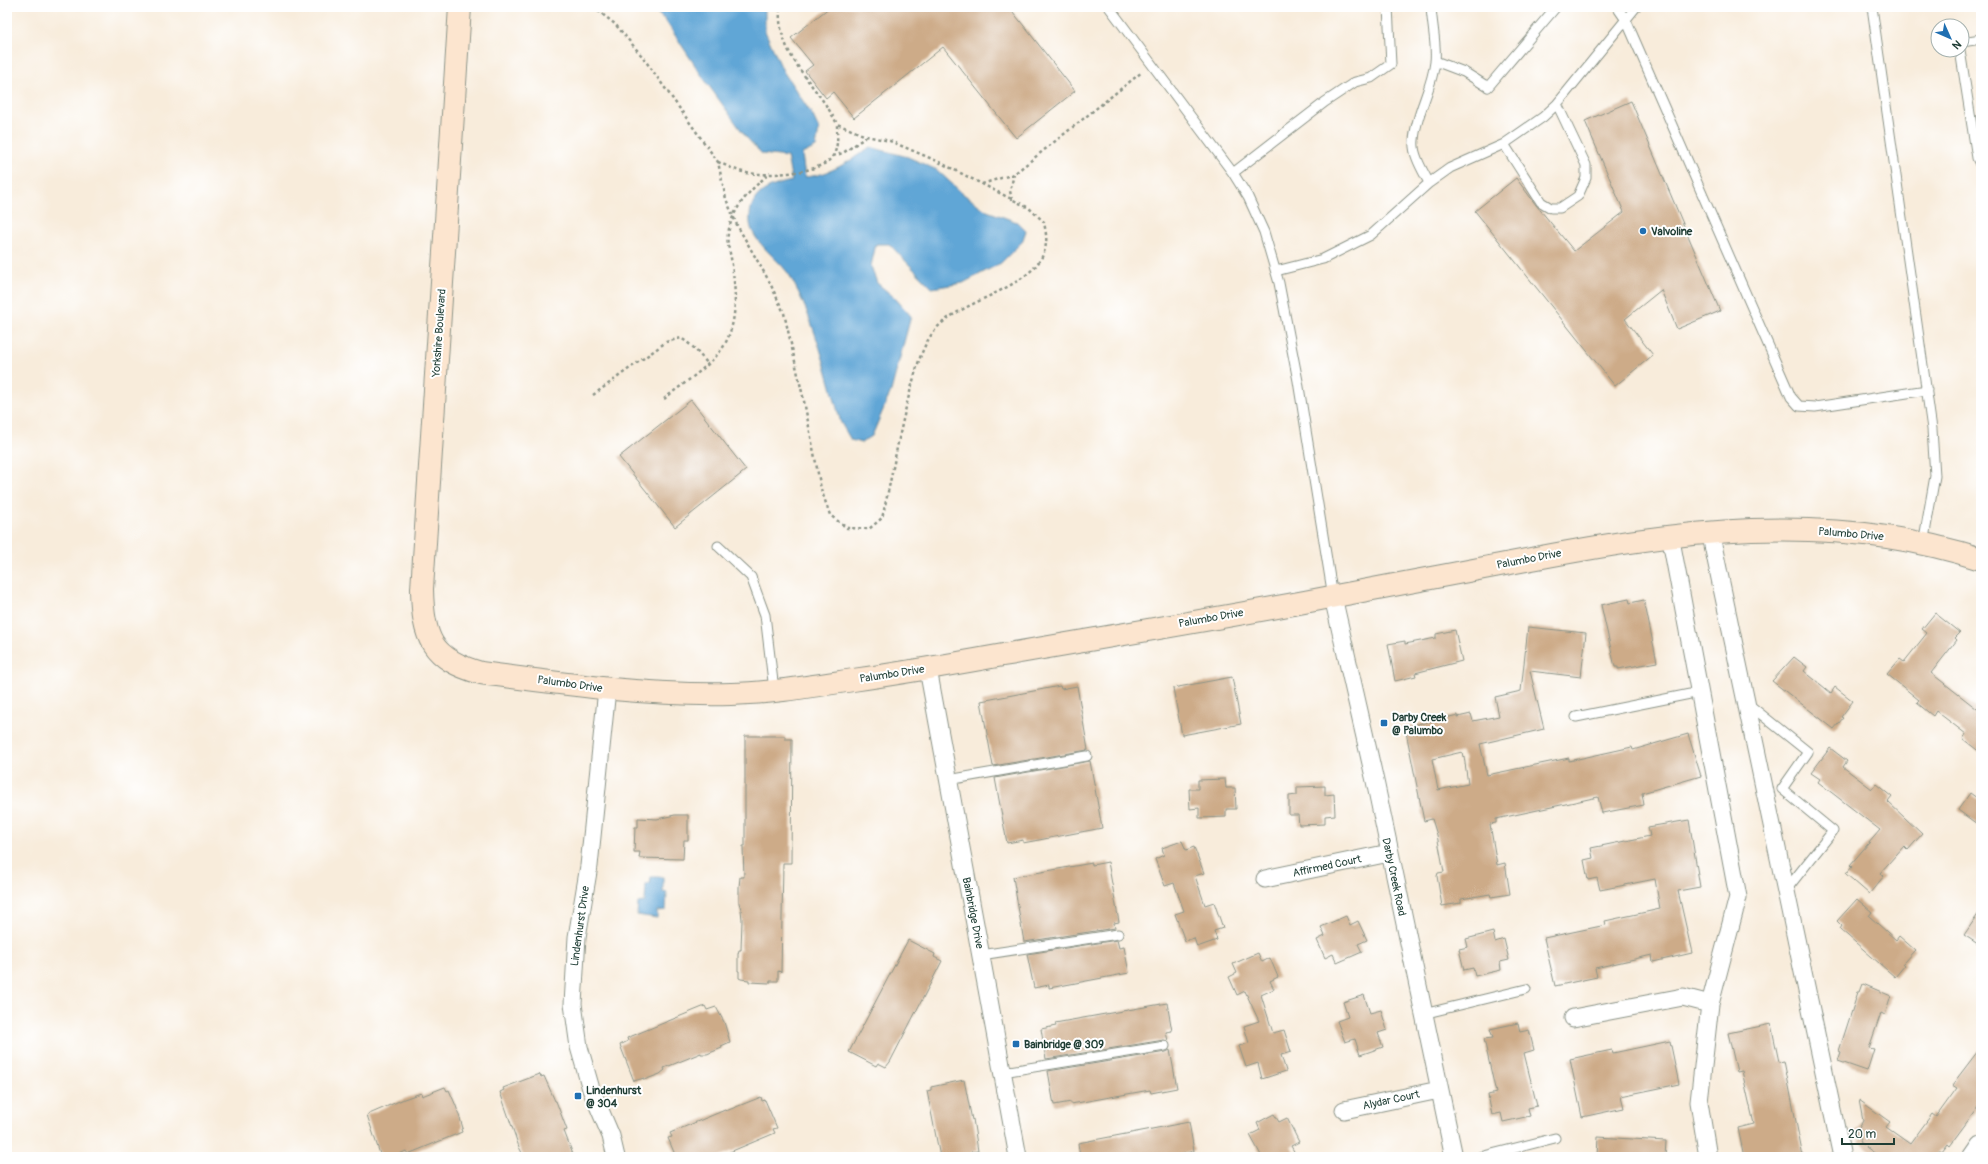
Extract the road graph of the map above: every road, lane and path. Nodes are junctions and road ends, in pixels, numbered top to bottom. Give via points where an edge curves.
1 (460, 7) edge
2 (593, 7) edge
3 (780, 7) edge
4 (1109, 7) edge
5 (1388, 7) edge
6 (1431, 7) edge
7 (1556, 7) edge
8 (1617, 7) edge
9 (1636, 7) edge
10 (1872, 7) edge
11 (1626, 20) junction
12 (1981, 39) edge
13 (1970, 41) edge
14 (1961, 58) edge
15 (1435, 61) junction
16 (1151, 64) junction
17 (1557, 104) junction
18 (837, 124) junction
19 (866, 136) junction
20 (1504, 144) junction
21 (833, 156) junction
22 (718, 162) junction
23 (1981, 166) edge
24 (1233, 173) junction
25 (770, 174) junction
26 (1014, 174) junction
27 (1429, 183) junction
28 (982, 184) junction
29 (1012, 200) junction
30 (734, 215) junction
31 (1276, 271) junction
32 (708, 364) junction
33 (1927, 390) junction
34 (593, 395) dead end
35 (664, 399) dead end
36 (1710, 531) junction
37 (1670, 535) junction
38 (1923, 544) junction
39 (718, 546) dead end
40 (1981, 559) edge
41 (1333, 597) junction
42 (442, 655) joint
43 (928, 669) junction
44 (607, 689) junction
45 (774, 690) junction
46 (1700, 692) junction
47 (1746, 702) junction
48 (1576, 717) dead end
49 (1087, 756) dead end
50 (948, 780) junction
51 (1782, 789) junction
52 (1765, 791) junction
53 (1389, 853) junction
54 (1265, 879) dead end
55 (1786, 890) junction
56 (1118, 934) dead end
57 (981, 955) junction
58 (1526, 989) dead end
59 (1710, 1004) junction
60 (1423, 1014) junction
61 (1573, 1018) dead end
62 (1165, 1046) dead end
63 (1003, 1072) junction
64 (1439, 1090) junction
65 (1344, 1110) dead end
66 (1555, 1138) dead end
67 (1981, 1144) edge
68 (616, 1157) edge
69 (1018, 1157) edge
70 (1454, 1157) edge
71 (1480, 1157) edge
72 (1708, 1157) edge
73 (1842, 1157) edge
74 (1972, 1157) edge

1 - 42 street, Yorkshire Boulevard via 422,589 422,615 430,639
2 - 22 path via 615,24 642,56
3 - 18 path via 782,36 791,59 829,108
4 - 16 lane
5 - 24 lane via 1391,64 1370,78 1355,82 1324,102
6 - 15 lane
7 - 15 lane via 1488,87 1464,72
8 - 11 lane
9 - 11 lane
10 - 33 lane
11 - 17 lane
11 - 33 lane via 1791,397 1799,406 1815,407
12 - 13 lane
14 - 23 lane via 1977,158
15 - 27 lane via 1430,89 1413,141
16 - 24 lane
16 - 26 path
17 - 20 lane via 1543,118
17 - 20 lane via 1586,165 1586,178 1578,196 1560,208 1551,208 1541,202
18 - 19 path
18 - 21 path
19 - 21 path via 843,153
19 - 28 path via 890,141
20 - 27 lane via 1450,168
21 - 25 path via 828,163 810,169
22 - 25 path via 746,173
22 - 30 path via 726,200
24 - 31 lane via 1248,197 1264,232
25 - 30 path via 741,201
26 - 28 path
26 - 29 path via 1010,190
27 - 31 lane via 1371,234 1323,259
28 - 29 path
29 - 30 path via 1029,208 1044,222 1046,243 1038,264 1002,290 954,313 935,330 921,355 903,416 882,518 869,529 847,528 830,516 821,489 784,313
30 - 32 path via 727,236 735,287 734,316 726,342
31 - 41 lane via 1298,381
32 - 34 path via 692,346 680,338 666,342
32 - 35 path
33 - 38 lane via 1935,476
36 - 37 street, Palumbo Drive
36 - 38 street, Palumbo Drive via 1764,529 1840,532 1878,535
36 - 47 street
37 - 41 street, Palumbo Drive via 1604,544
37 - 46 street
38 - 40 street, Palumbo Drive
39 - 45 lane via 751,576 765,615
41 - 43 street, Palumbo Drive
41 - 53 street, Darby Creek Road
42 - 44 street, Palumbo Drive via 454,664 481,673
43 - 45 street, Palumbo Drive
43 - 50 street, Bainbridge Drive
44 - 45 street, Palumbo Drive via 690,694 736,694
44 - 68 street, Lindenhurst Drive via 589,866 577,937 574,1004 579,1047
46 - 48 lane
46 - 59 street via 1738,897
47 - 51 lane via 1808,752
47 - 52 street
49 - 50 lane
50 - 57 street, Bainbridge Drive
51 - 52 lane
51 - 55 lane via 1833,831
52 - 55 street
53 - 54 street, Affirmed Court
53 - 60 street, Darby Creek Road
55 - 73 street
56 - 57 lane
57 - 63 street, Bainbridge Drive
58 - 60 lane
59 - 61 street via 1683,997
59 - 72 street via 1699,1102
60 - 64 street, Darby Creek Road
62 - 63 lane
63 - 69 street, Bainbridge Drive
64 - 65 street, Alydar Court
64 - 70 street, Darby Creek Road
66 - 71 lane
67 - 74 street

